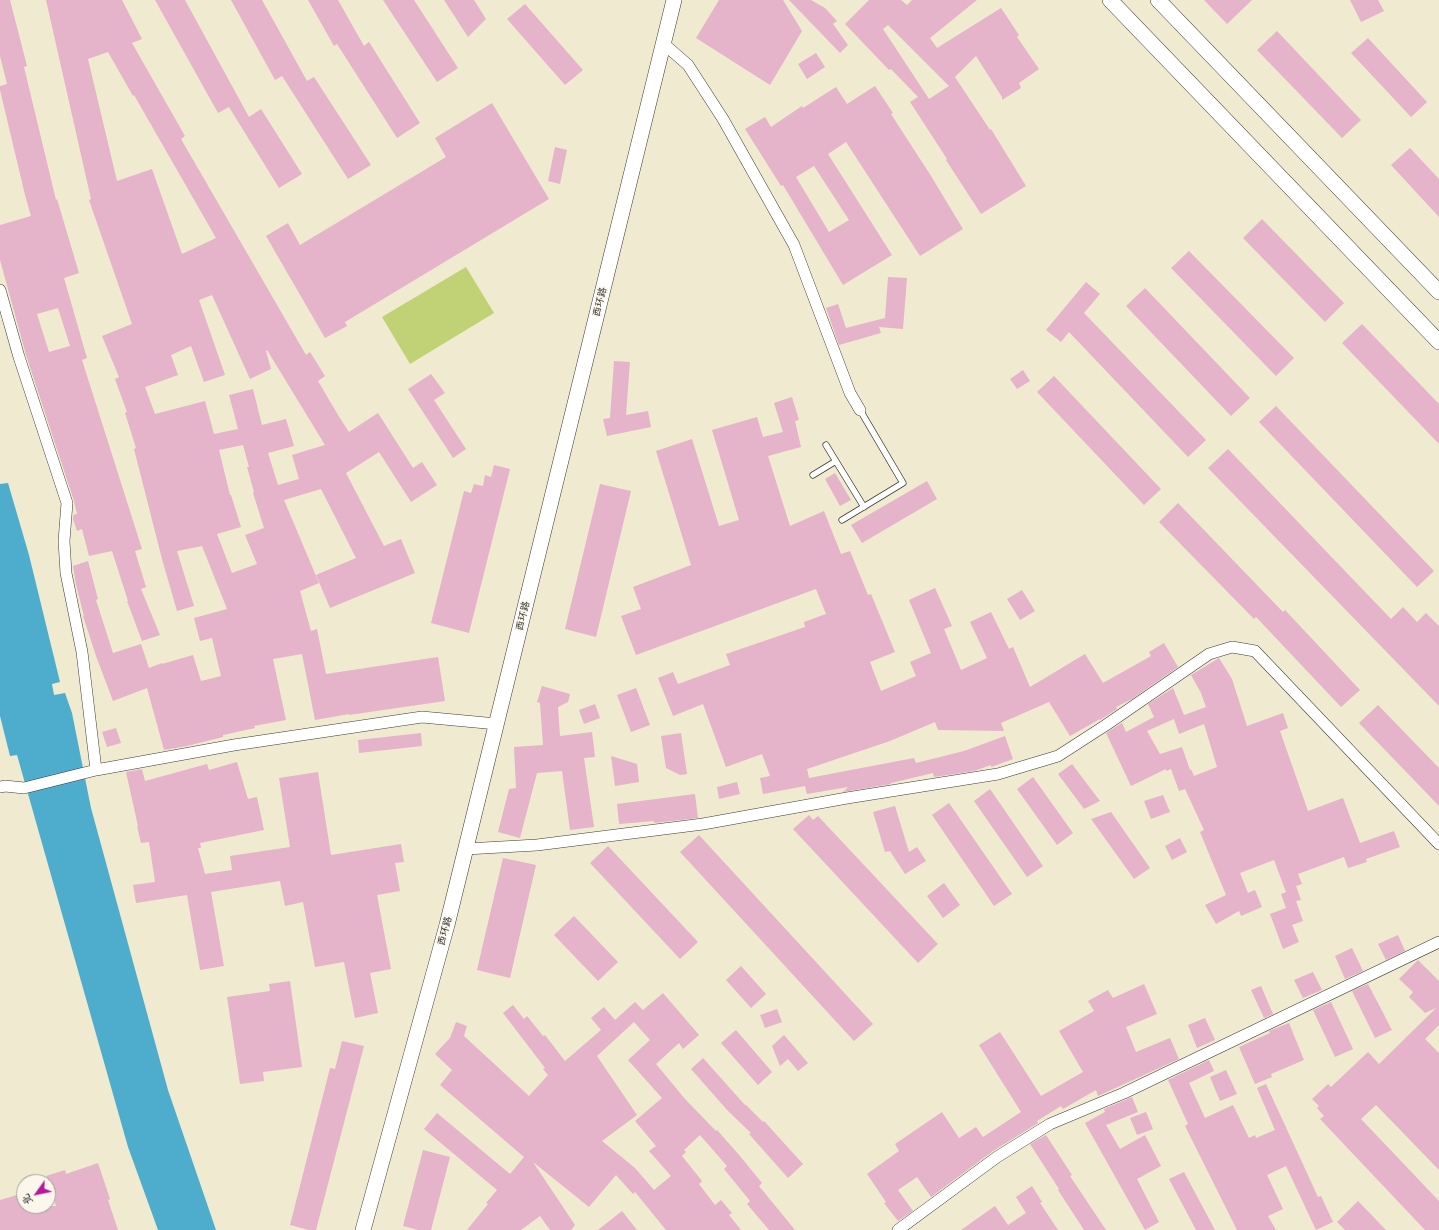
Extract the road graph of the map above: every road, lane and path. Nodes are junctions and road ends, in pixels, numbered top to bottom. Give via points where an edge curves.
1 (674, 0) edge
2 (1110, 0) edge
3 (1158, 0) edge
4 (664, 44) junction
5 (0, 290) edge
6 (1439, 292) edge
7 (1439, 342) edge
8 (860, 410) joint
9 (826, 445) dead end
10 (836, 461) junction
11 (813, 475) dead end
12 (864, 507) junction
13 (842, 520) dead end
14 (497, 724) junction
15 (96, 770) junction
16 (0, 787) edge
17 (1439, 844) edge
18 (466, 849) junction
19 (1439, 942) edge
20 (363, 1230) edge
21 (898, 1230) edge

1 - 4 street, 西环路
2 - 7 street
3 - 6 street
4 - 8 street via 688,65 724,120 794,245 850,392
4 - 14 street, 西环路
5 - 15 street via 67,503 64,542 66,573 82,652
8 - 12 lane via 904,483
9 - 10 lane
10 - 11 lane
10 - 12 lane
12 - 13 lane
14 - 15 street via 422,717
14 - 18 street, 西环路
15 - 16 street via 24,788
17 - 18 street via 1254,652 1232,647 1209,654 1058,756 998,774 703,824 537,845
18 - 20 street, 西环路
19 - 21 street via 1138,1086 1050,1124 997,1157

